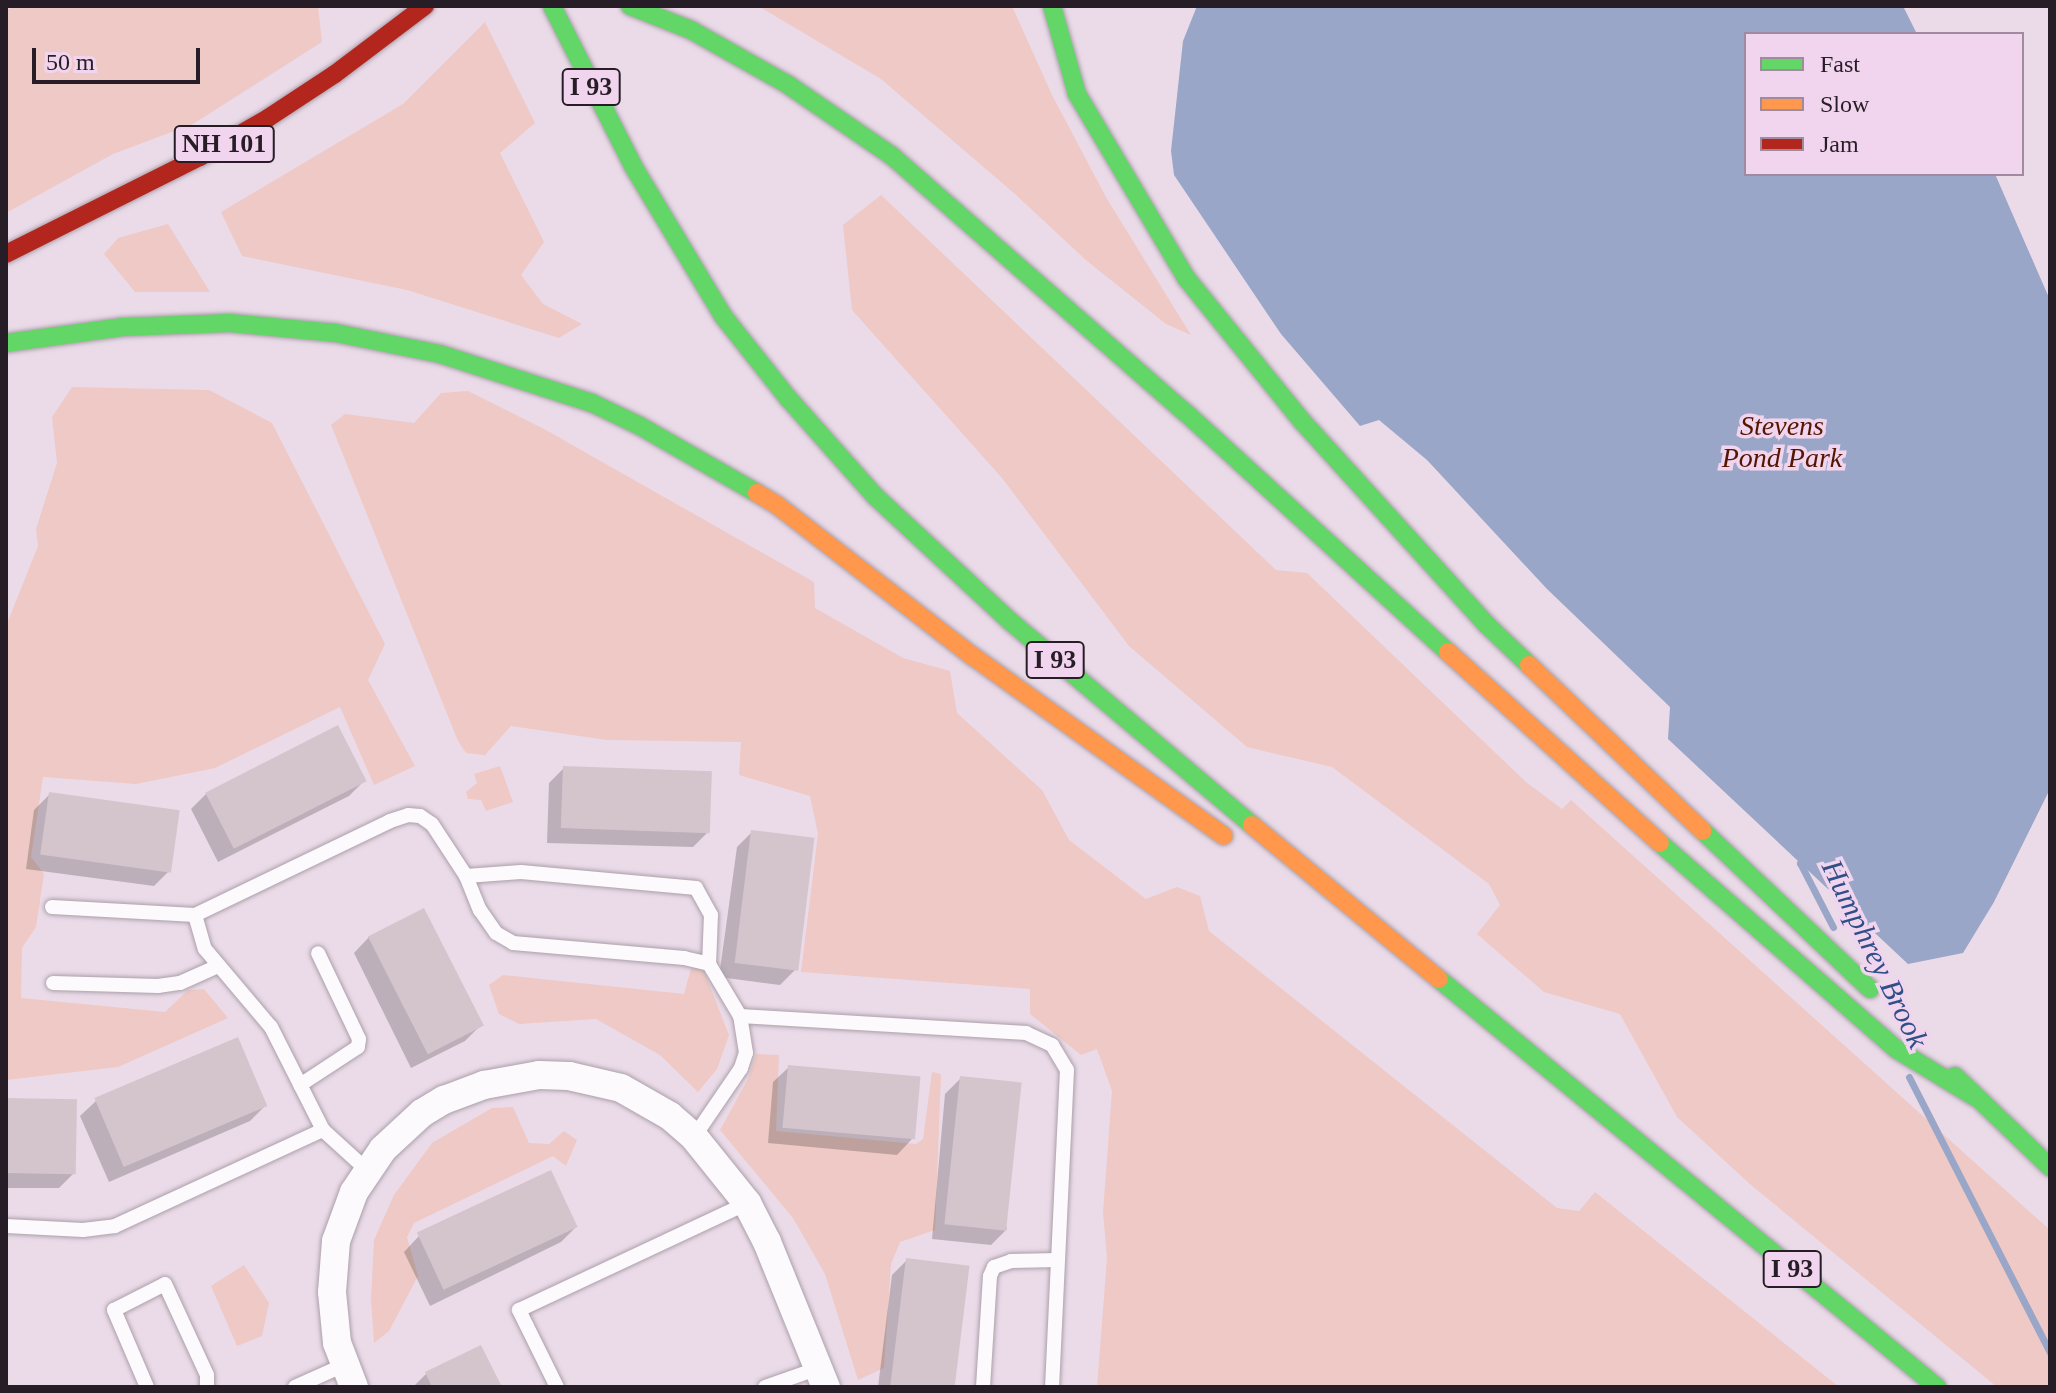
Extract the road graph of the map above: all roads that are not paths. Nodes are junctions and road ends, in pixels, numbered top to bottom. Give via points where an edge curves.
1 (425, 6) edge
2 (552, 6) edge
3 (630, 6) edge
4 (1052, 6) edge
5 (6, 254) edge
6 (6, 343) edge
7 (1234, 843) dead end
8 (466, 876) junction
9 (1312, 899) dead end
10 (52, 907) dead end
11 (195, 915) junction
12 (318, 953) dead end
13 (709, 964) junction
14 (218, 966) junction
15 (53, 983) dead end
16 (1887, 1006) dead end
17 (740, 1016) junction
18 (1920, 1040) dead end
19 (1559, 1077) junction
20 (300, 1085) junction
21 (1975, 1097) junction
22 (323, 1130) junction
23 (694, 1137) junction
24 (2050, 1167) edge
25 (367, 1170) junction
26 (747, 1203) junction
27 (6, 1226) edge
28 (1058, 1260) junction
29 (349, 1376) edge
30 (823, 1377) edge
31 (147, 1387) edge
32 (207, 1387) edge
33 (295, 1387) edge
34 (557, 1387) edge
35 (765, 1387) edge
36 (983, 1387) edge
37 (1052, 1387) edge
38 (1937, 1387) edge

1 - 5 highway, NH 101 via 268,118
2 - 19 highway, I 93 via 633,166 723,316 876,497 1011,622
3 - 21 highway via 691,30 787,84 892,156 1896,1049
4 - 16 highway via 1077,94 1187,279 1302,421 1486,624
6 - 7 highway via 139,326 230,323 321,331 440,354 592,403 777,505 974,657
8 - 11 lane via 432,824 408,815
8 - 13 lane via 496,933 513,943
8 - 13 lane via 521,872 696,888 711,915
9 - 19 highway
10 - 11 lane
11 - 14 lane via 205,949
12 - 20 lane via 359,1039 358,1047
13 - 17 lane
14 - 15 lane via 180,983 158,986
14 - 20 lane via 271,1027
17 - 23 lane via 746,1053 741,1068
17 - 28 lane via 1026,1033 1052,1045 1067,1070
18 - 21 highway
19 - 38 highway, I 93
20 - 22 lane
21 - 24 highway
22 - 25 lane
22 - 27 lane via 115,1226
23 - 25 street via 670,1116 621,1088 539,1075 484,1085 444,1100 401,1130
23 - 26 street
25 - 29 street via 336,1241 334,1318
26 - 30 street via 784,1277
26 - 34 lane via 519,1310
28 - 36 lane via 1011,1261 994,1267
28 - 37 lane
29 - 33 lane
30 - 35 lane
31 - 32 lane via 114,1310 165,1284 207,1375

